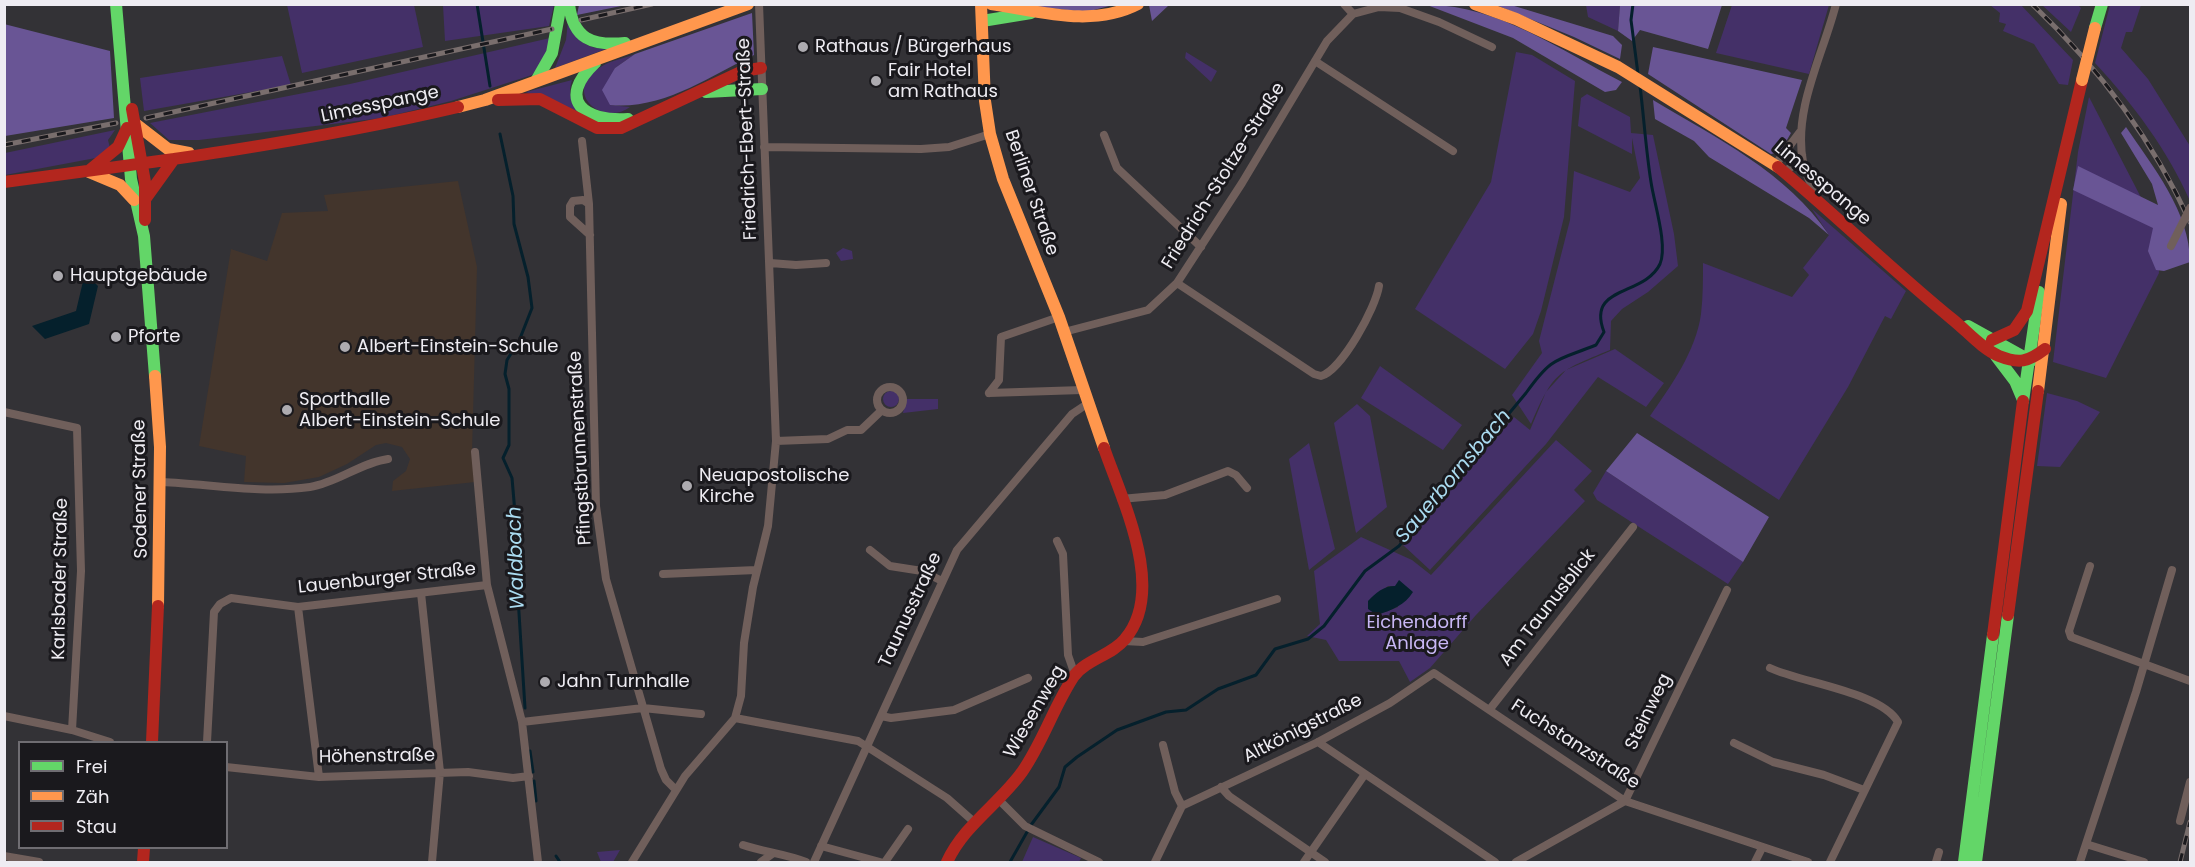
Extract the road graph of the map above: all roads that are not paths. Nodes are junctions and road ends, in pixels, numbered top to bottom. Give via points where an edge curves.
1 (116, 4) edge
2 (561, 4) edge
3 (569, 4) edge
4 (748, 4) edge
5 (981, 4) edge
6 (991, 4) edge
7 (1138, 4) edge
8 (1344, 4) edge
9 (1475, 4) edge
10 (1836, 4) edge
11 (2102, 4) edge
12 (759, 9) edge
13 (1035, 12) junction
14 (1353, 14) junction
15 (982, 21) junction
16 (641, 41) junction
17 (1492, 46) dead end
18 (606, 55) junction
19 (1315, 61) junction
20 (761, 68) junction
21 (535, 83) junction
22 (762, 89) junction
23 (701, 92) junction
24 (485, 100) junction
25 (652, 114) junction
26 (132, 124) junction
27 (1800, 132) junction
28 (990, 134) junction
29 (1104, 135) dead end
30 (582, 141) dead end
31 (764, 147) junction
32 (1453, 151) dead end
33 (199, 154) junction
34 (1802, 154) junction
35 (174, 159) junction
36 (2064, 161) junction
37 (136, 165) junction
38 (1780, 169) junction
39 (88, 172) junction
40 (4, 182) edge
41 (142, 201) junction
42 (1819, 201) junction
43 (590, 204) junction
44 (2190, 208) edge
45 (590, 235) junction
46 (2046, 241) junction
47 (2171, 246) dead end
48 (1201, 247) junction
49 (770, 263) junction
50 (826, 263) dead end
51 (1177, 283) junction
52 (1379, 286) dead end
53 (1948, 316) junction
54 (1059, 317) junction
55 (1064, 332) junction
56 (1992, 340) junction
57 (2044, 349) junction
58 (1996, 355) junction
59 (2030, 360) junction
60 (1082, 390) junction
61 (2038, 391) junction
62 (2024, 401) junction
63 (1087, 404) junction
64 (882, 410) dead end
65 (4, 412) edge
66 (776, 441) junction
67 (475, 452) dead end
68 (388, 459) dead end
69 (162, 482) junction
70 (1247, 488) dead end
71 (1121, 500) junction
72 (1633, 527) dead end
73 (1057, 541) dead end
74 (870, 550) dead end
75 (2090, 566) dead end
76 (756, 570) junction
77 (2172, 570) dead end
78 (663, 574) dead end
79 (942, 581) junction
80 (487, 585) junction
81 (1727, 590) dead end
82 (421, 592) junction
83 (1277, 599) dead end
84 (298, 607) junction
85 (1124, 641) junction
86 (2144, 665) junction
87 (1770, 668) dead end
88 (1434, 673) joint
89 (1075, 675) junction
90 (1028, 678) dead end
91 (2190, 681) edge
92 (643, 708) junction
93 (1490, 709) junction
94 (701, 714) dead end
95 (4, 716) edge
96 (881, 716) junction
97 (735, 718) junction
98 (522, 722) junction
99 (72, 730) junction
100 (107, 741) edge
101 (152, 741) edge
102 (207, 741) edge
103 (1318, 742) junction
104 (1734, 743) dead end
105 (1163, 745) dead end
106 (867, 747) junction
107 (228, 767) edge
108 (440, 772) junction
109 (1365, 774) junction
110 (529, 776) junction
111 (320, 777) junction
112 (2190, 782) edge
113 (1221, 787) junction
114 (676, 790) junction
115 (1864, 790) junction
116 (997, 798) junction
117 (1625, 801) junction
118 (1182, 806) junction
119 (973, 821) junction
120 (2180, 821) dead end
121 (908, 829) dead end
122 (2086, 844) junction
123 (743, 845) dead end
124 (821, 846) junction
125 (1762, 848) junction
126 (1939, 852) dead end
127 (1311, 853) junction
128 (772, 854) junction
129 (4, 856) edge
130 (39, 862) edge
131 (432, 862) edge
132 (538, 862) edge
133 (633, 862) edge
134 (761, 862) edge
135 (806, 862) edge
136 (814, 862) edge
137 (880, 862) edge
138 (885, 862) edge
139 (947, 862) edge
140 (1099, 862) edge
141 (1155, 862) edge
142 (1304, 862) edge
143 (1325, 862) edge
144 (1495, 862) edge
145 (1516, 862) edge
146 (1755, 862) edge
147 (1808, 862) edge
148 (1830, 862) edge
149 (1936, 862) edge
150 (1964, 862) edge
151 (1976, 862) edge
152 (2080, 862) edge
153 (2144, 862) edge

1 - 26 main road, Sodener Straße
2 - 21 main road via 552,58
3 - 16 main road via 573,25 588,41 605,45
4 - 16 main road, Limesspange
5 - 15 main road, Berliner Straße
6 - 13 main road
7 - 13 main road via 1112,15
8 - 14 street
9 - 38 main road, Limesspange via 1618,67
10 - 27 street via 1809,88
11 - 36 main road, bridge
12 - 20 street, Friedrich-Ebert-Straße
13 - 15 main road
14 - 17 street via 1379,7 1400,8
14 - 19 street, Friedrich-Stoltze-Straße via 1338,26
15 - 28 main road, Berliner Straße
16 - 18 main road, Limesspange
18 - 21 main road, Limesspange
18 - 25 main road via 577,81 575,95 584,112 605,121
19 - 32 street
19 - 48 street, Friedrich-Stoltze-Straße
20 - 22 street, Friedrich-Ebert-Straße
20 - 23 main road via 743,71
21 - 24 main road, Limesspange
22 - 23 main road
22 - 31 street, Friedrich-Ebert-Straße
23 - 25 main road
24 - 25 main road via 540,99 584,124 611,130
24 - 33 main road, Limesspange via 377,126
26 - 33 main road via 168,149
26 - 37 main road, Sodener Straße
26 - 39 main road via 118,147
27 - 34 street
27 - 38 street
28 - 31 street via 949,147 921,149
28 - 54 main road, Berliner Straße via 1003,179
29 - 48 street via 1117,168
30 - 43 street, Pfingstbrunnenstraße
31 - 49 street, Friedrich-Ebert-Straße
33 - 35 main road, Limesspange
34 - 38 street via 1794,165
34 - 42 street
35 - 37 main road, Limesspange
35 - 41 main road
36 - 46 main road
36 - 57 main road
37 - 39 main road, Limesspange
37 - 41 main road, Sodener Straße
38 - 42 main road, Limesspange
39 - 40 main road, Limesspange
39 - 41 main road via 120,185
41 - 69 main road, Sodener Straße
42 - 53 main road, Limesspange
43 - 45 street, Pfingstbrunnenstraße
43 - 45 street via 573,201 569,211 575,223
44 - 47 street, bridge
45 - 92 street, Pfingstbrunnenstraße via 596,506 606,579
46 - 56 main road via 2024,320 2014,330
46 - 59 main road
48 - 51 street, Friedrich-Stoltze-Straße
49 - 50 street, Friedrich-Ebert-Straße
49 - 66 street, Friedrich-Ebert-Straße
51 - 52 street via 1321,376 1335,369 1375,304
51 - 55 street, Friedrich-Stoltze-Straße via 1148,310
53 - 56 main road
53 - 58 main road
54 - 55 main road, Berliner Straße
54 - 60 street via 1001,337 999,380 989,393
55 - 60 main road, Berliner Straße
56 - 59 main road
57 - 59 main road
57 - 61 main road
58 - 59 main road via 2015,362
58 - 62 main road
59 - 61 main road via 2037,374
59 - 62 main road
60 - 63 main road, Berliner Straße
61 - 151 main road
62 - 150 main road
63 - 71 main road, Berliner Straße
63 - 79 street, Taunusstraße via 1072,414 1014,479 957,550
64 - 66 street via 861,430 847,430 828,439
65 - 99 street, Karlsbader Straße via 77,428 81,571
66 - 76 street, Friedrich-Ebert-Straße via 768,526
67 - 80 street
68 - 69 street via 364,464 310,487 237,488
69 - 101 main road, Sodener Straße
70 - 71 street via 1228,471 1165,495
71 - 85 main road, Berliner Straße via 1137,544 1142,578 1136,623
72 - 93 street, Am Taunusblick
73 - 89 street via 1063,554 1068,655
74 - 79 street via 890,566 922,571
75 - 86 street via 2069,631 2071,637
76 - 78 street
76 - 97 street, Friedrich-Ebert-Straße
77 - 86 street
79 - 96 street, Taunusstraße
80 - 82 street, Lauenburger Straße
80 - 98 street
81 - 117 street, Steinweg
82 - 84 street, Lauenburger Straße
82 - 108 street
83 - 85 street, Wiesenweg via 1143,642
84 - 102 street, Lauenburger Straße via 231,598 214,612
84 - 111 street
85 - 89 main road, Wiesenweg via 1087,663
86 - 91 street
86 - 122 street
87 - 115 street via 1871,701 1897,719 1898,726
88 - 93 street, Fuchstanzstraße
88 - 103 street, Altkönigstraße via 1390,703
89 - 116 main road, Wiesenweg via 1017,778
90 - 96 street via 954,710
92 - 94 street
92 - 98 street
92 - 114 street, Pfingstbrunnenstraße via 661,769
93 - 117 street, Fuchstanzstraße
95 - 99 street
96 - 106 street, Taunusstraße
97 - 106 street via 848,737
97 - 114 street, Friedrich-Ebert-Straße
98 - 110 street
99 - 100 street
103 - 109 street
103 - 113 street, Altkönigstraße
104 - 115 street via 1773,762
105 - 118 street
106 - 119 street via 947,798
106 - 124 street, Taunusstraße
107 - 111 street, Höhenstraße
108 - 110 street, Höhenstraße
108 - 111 street, Höhenstraße
108 - 131 street
109 - 127 street
109 - 144 street
110 - 132 street
112 - 120 street
113 - 118 street, Altkönigstraße
113 - 127 street
114 - 133 street, Friedrich-Ebert-Straße
115 - 148 street
116 - 119 main road, Wiesenweg
116 - 140 street via 1025,826
117 - 125 street, Fuchstanzstraße
117 - 145 street
118 - 141 street
119 - 139 main road, Wiesenweg
121 - 138 street
122 - 152 street
122 - 153 street
123 - 128 street
124 - 136 street, Taunusstraße
124 - 137 street
125 - 146 street
125 - 147 street, Fuchstanzstraße
126 - 149 street
127 - 142 street
127 - 143 street
128 - 134 street
128 - 135 street
129 - 130 street

